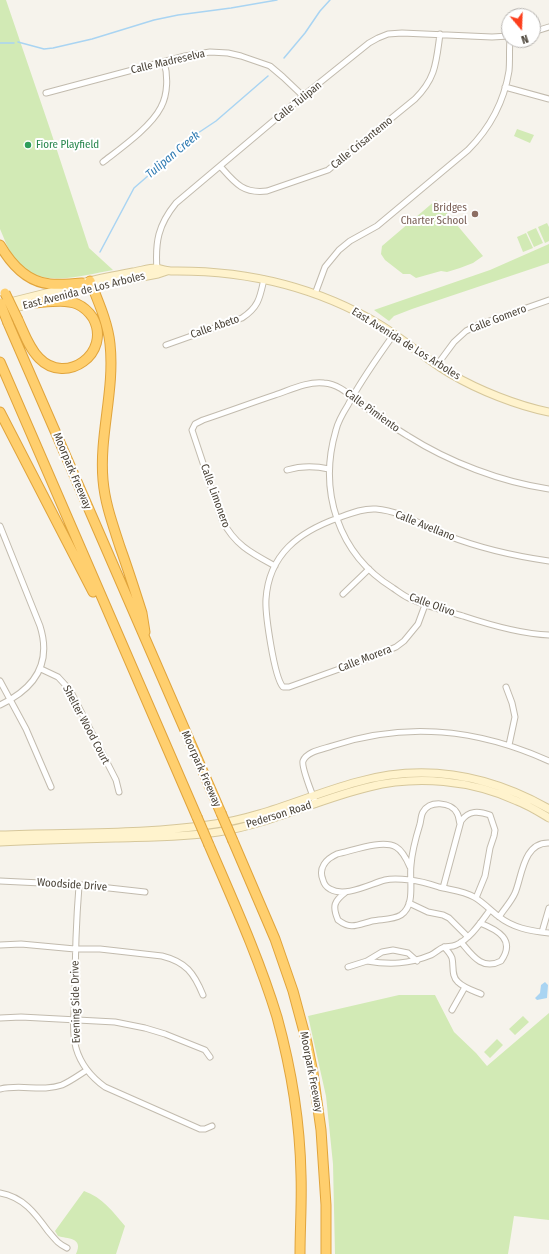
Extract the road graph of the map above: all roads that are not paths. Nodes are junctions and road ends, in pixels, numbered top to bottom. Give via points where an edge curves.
1 (440, 34) junction
2 (501, 36) edge
3 (510, 48) edge
4 (164, 62) junction
5 (505, 87) junction
6 (46, 93) dead end
7 (303, 96) junction
8 (549, 99) edge
9 (103, 162) dead end
10 (220, 166) junction
11 (0, 245) edge
12 (157, 271) junction
13 (264, 279) junction
14 (88, 284) junction
15 (2, 291) edge
16 (315, 294) junction
17 (549, 300) edge
18 (34, 303) junction
19 (0, 304) edge
20 (0, 312) edge
21 (394, 334) junction
22 (166, 345) dead end
23 (0, 362) edge
24 (437, 365) junction
25 (0, 375) edge
26 (352, 397) junction
27 (0, 412) edge
28 (549, 412) edge
29 (193, 426) joint
30 (34, 442) junction
31 (329, 469) junction
32 (287, 470) dead end
33 (549, 489) edge
34 (337, 518) junction
35 (0, 526) edge
36 (549, 561) edge
37 (275, 566) junction
38 (369, 569) junction
39 (343, 594) dead end
40 (425, 605) junction
41 (549, 635) edge
42 (146, 643) junction
43 (41, 669) junction
44 (0, 681) edge
45 (139, 682) junction
46 (283, 686) joint
47 (506, 687) dead end
48 (10, 700) junction
49 (0, 705) edge
50 (509, 745) junction
51 (549, 761) edge
52 (51, 787) dead end
53 (119, 792) dead end
54 (313, 796) junction
55 (316, 804) junction
56 (549, 809) edge
57 (549, 818) edge
58 (460, 824) junction
59 (0, 835) edge
60 (0, 842) edge
61 (549, 843) edge
62 (410, 867) junction
63 (411, 880) junction
64 (0, 881) edge
65 (79, 886) junction
66 (443, 888) junction
67 (145, 892) dead end
68 (346, 892) junction
69 (476, 898) junction
70 (409, 903) junction
71 (549, 908) edge
72 (490, 910) junction
73 (499, 917) junction
74 (480, 923) junction
75 (542, 932) junction
76 (549, 933) edge
77 (468, 937) junction
78 (461, 942) junction
79 (0, 945) edge
80 (444, 947) junction
81 (75, 949) junction
82 (417, 960) junction
83 (368, 961) junction
84 (348, 967) dead end
85 (465, 987) junction
86 (481, 994) dead end
87 (203, 995) dead end
88 (452, 1010) dead end
89 (0, 1018) edge
90 (74, 1021) junction
91 (210, 1057) dead end
92 (86, 1070) junction
93 (0, 1089) edge
94 (212, 1126) dead end
95 (0, 1193) edge
96 (67, 1248) dead end
97 (300, 1254) edge
98 (326, 1254) edge

1 - 2 street, Calle Tulipan
1 - 7 street, Calle Tulipan via 394,33 378,38
1 - 10 street, Calle Crisantemo via 433,76 426,88 328,170 260,192 245,190
3 - 5 street
4 - 6 street, Calle Madreselva
4 - 7 street, Calle Madreselva via 210,52 234,54 270,66
4 - 9 street via 165,96 158,113 138,134
5 - 8 street
5 - 16 street via 499,108 468,150 377,226 339,250 325,267
7 - 10 street, Calle Tulipan
10 - 12 street, Calle Tulipan via 176,203 167,215 156,243
11 - 14 highway via 26,276 50,284
12 - 13 street, East Avenida de Los Arboles via 212,272
12 - 14 street, East Avenida de Los Arboles via 122,280
13 - 16 street, East Avenida de Los Arboles
13 - 22 street, Calle Abeto via 257,305 249,314
14 - 18 street, East Avenida de Los Arboles
14 - 19 street, East Avenida de Los Arboles
14 - 42 highway via 106,326 110,346 111,362 102,457 106,501 142,614
15 - 18 highway, bridge via 36,355 48,365 60,369 69,368 89,358 94,350 97,334 94,322 86,310 73,303
16 - 21 street, East Avenida de Los Arboles via 356,312
17 - 24 street, Calle Gomero via 466,331
18 - 20 street, East Avenida de Los Arboles
19 - 42 highway, Moorpark Freeway, bridge
21 - 24 street, East Avenida de Los Arboles
21 - 26 street, Calle Olivo
23 - 30 highway, Moorpark Freeway
24 - 28 street, East Avenida de Los Arboles via 471,384
25 - 30 highway
26 - 29 street, Calle Pimiento via 335,385 317,382 203,420
26 - 31 street, Calle Olivo via 336,428
26 - 33 street, Calle Pimiento via 437,453 497,477
27 - 45 highway
29 - 37 street, Calle Limonero via 192,430 228,532 249,552
30 - 45 highway, Moorpark Freeway
31 - 32 street
31 - 34 street, Calle Olivo via 330,494
34 - 36 street, Calle Avellano via 364,510 394,512 464,541 517,556
34 - 37 street, Calle Avellano via 296,539
34 - 38 street, Calle Olivo via 349,545
35 - 43 street via 44,636
37 - 46 street, Calle Avellano via 267,588 266,615 276,671
38 - 39 street
38 - 40 street, Calle Olivo via 410,599
40 - 41 street, Calle Olivo via 490,624
40 - 46 street, Calle Morera via 418,624 396,647 289,687
42 - 98 highway, Moorpark Freeway, bridge via 233,841 293,991 307,1043 321,1130 326,1204
43 - 48 street via 27,687
43 - 53 street, Shelter Wood Court via 58,677 70,690 116,780
44 - 48 street
45 - 97 highway, Moorpark Freeway, bridge via 261,969 277,1017 293,1091 300,1154
47 - 50 street via 514,717
48 - 49 street
48 - 52 street via 26,728
50 - 51 street
50 - 54 street via 443,732 397,732 360,737 305,757 302,762 303,770
54 - 55 street
54 - 56 street, Pederson Road via 371,778 430,773 488,782 518,793
54 - 59 street, Pederson Road via 243,819 180,829
55 - 57 street, Pederson Road via 384,784 442,782 470,786 506,796
55 - 60 street, Pederson Road via 265,821 219,832 169,837
58 - 62 street via 457,812 447,804 428,806 423,811
58 - 66 street
58 - 69 street via 466,815 484,812 490,815 495,830 485,876
61 - 73 street via 537,846 529,854 522,866 514,896
62 - 63 street
62 - 68 street via 396,846 384,843 337,854 323,865 321,874 326,887 330,890
63 - 66 street
63 - 68 street via 387,879
63 - 70 street
64 - 65 street, Woodside Drive
65 - 67 street, Woodside Drive
65 - 81 street, Evening Side Drive
66 - 69 street
68 - 70 street via 334,908 338,920 349,926 400,915
69 - 72 street
70 - 77 street via 449,918
71 - 75 street
72 - 73 street
72 - 74 street
73 - 75 street via 517,927
74 - 77 street
74 - 78 street via 493,928 504,938 507,945 501,961 489,964 479,962
75 - 76 street
77 - 78 street
78 - 80 street via 455,946
79 - 81 street via 21,944
80 - 82 street
80 - 85 street via 452,959 456,980
81 - 87 street via 100,949 172,958 184,964 192,973
81 - 90 street, Evening Side Drive
82 - 83 street via 394,964
82 - 83 street via 408,953 393,950 382,952
83 - 84 street
85 - 86 street
85 - 88 street
89 - 90 street
90 - 91 street via 115,1022 145,1028 205,1050
90 - 92 street, Evening Side Drive via 76,1048
92 - 93 street via 55,1087
92 - 94 street, Evening Side Drive via 105,1086 184,1123 200,1129
95 - 96 street via 25,1204 58,1244

